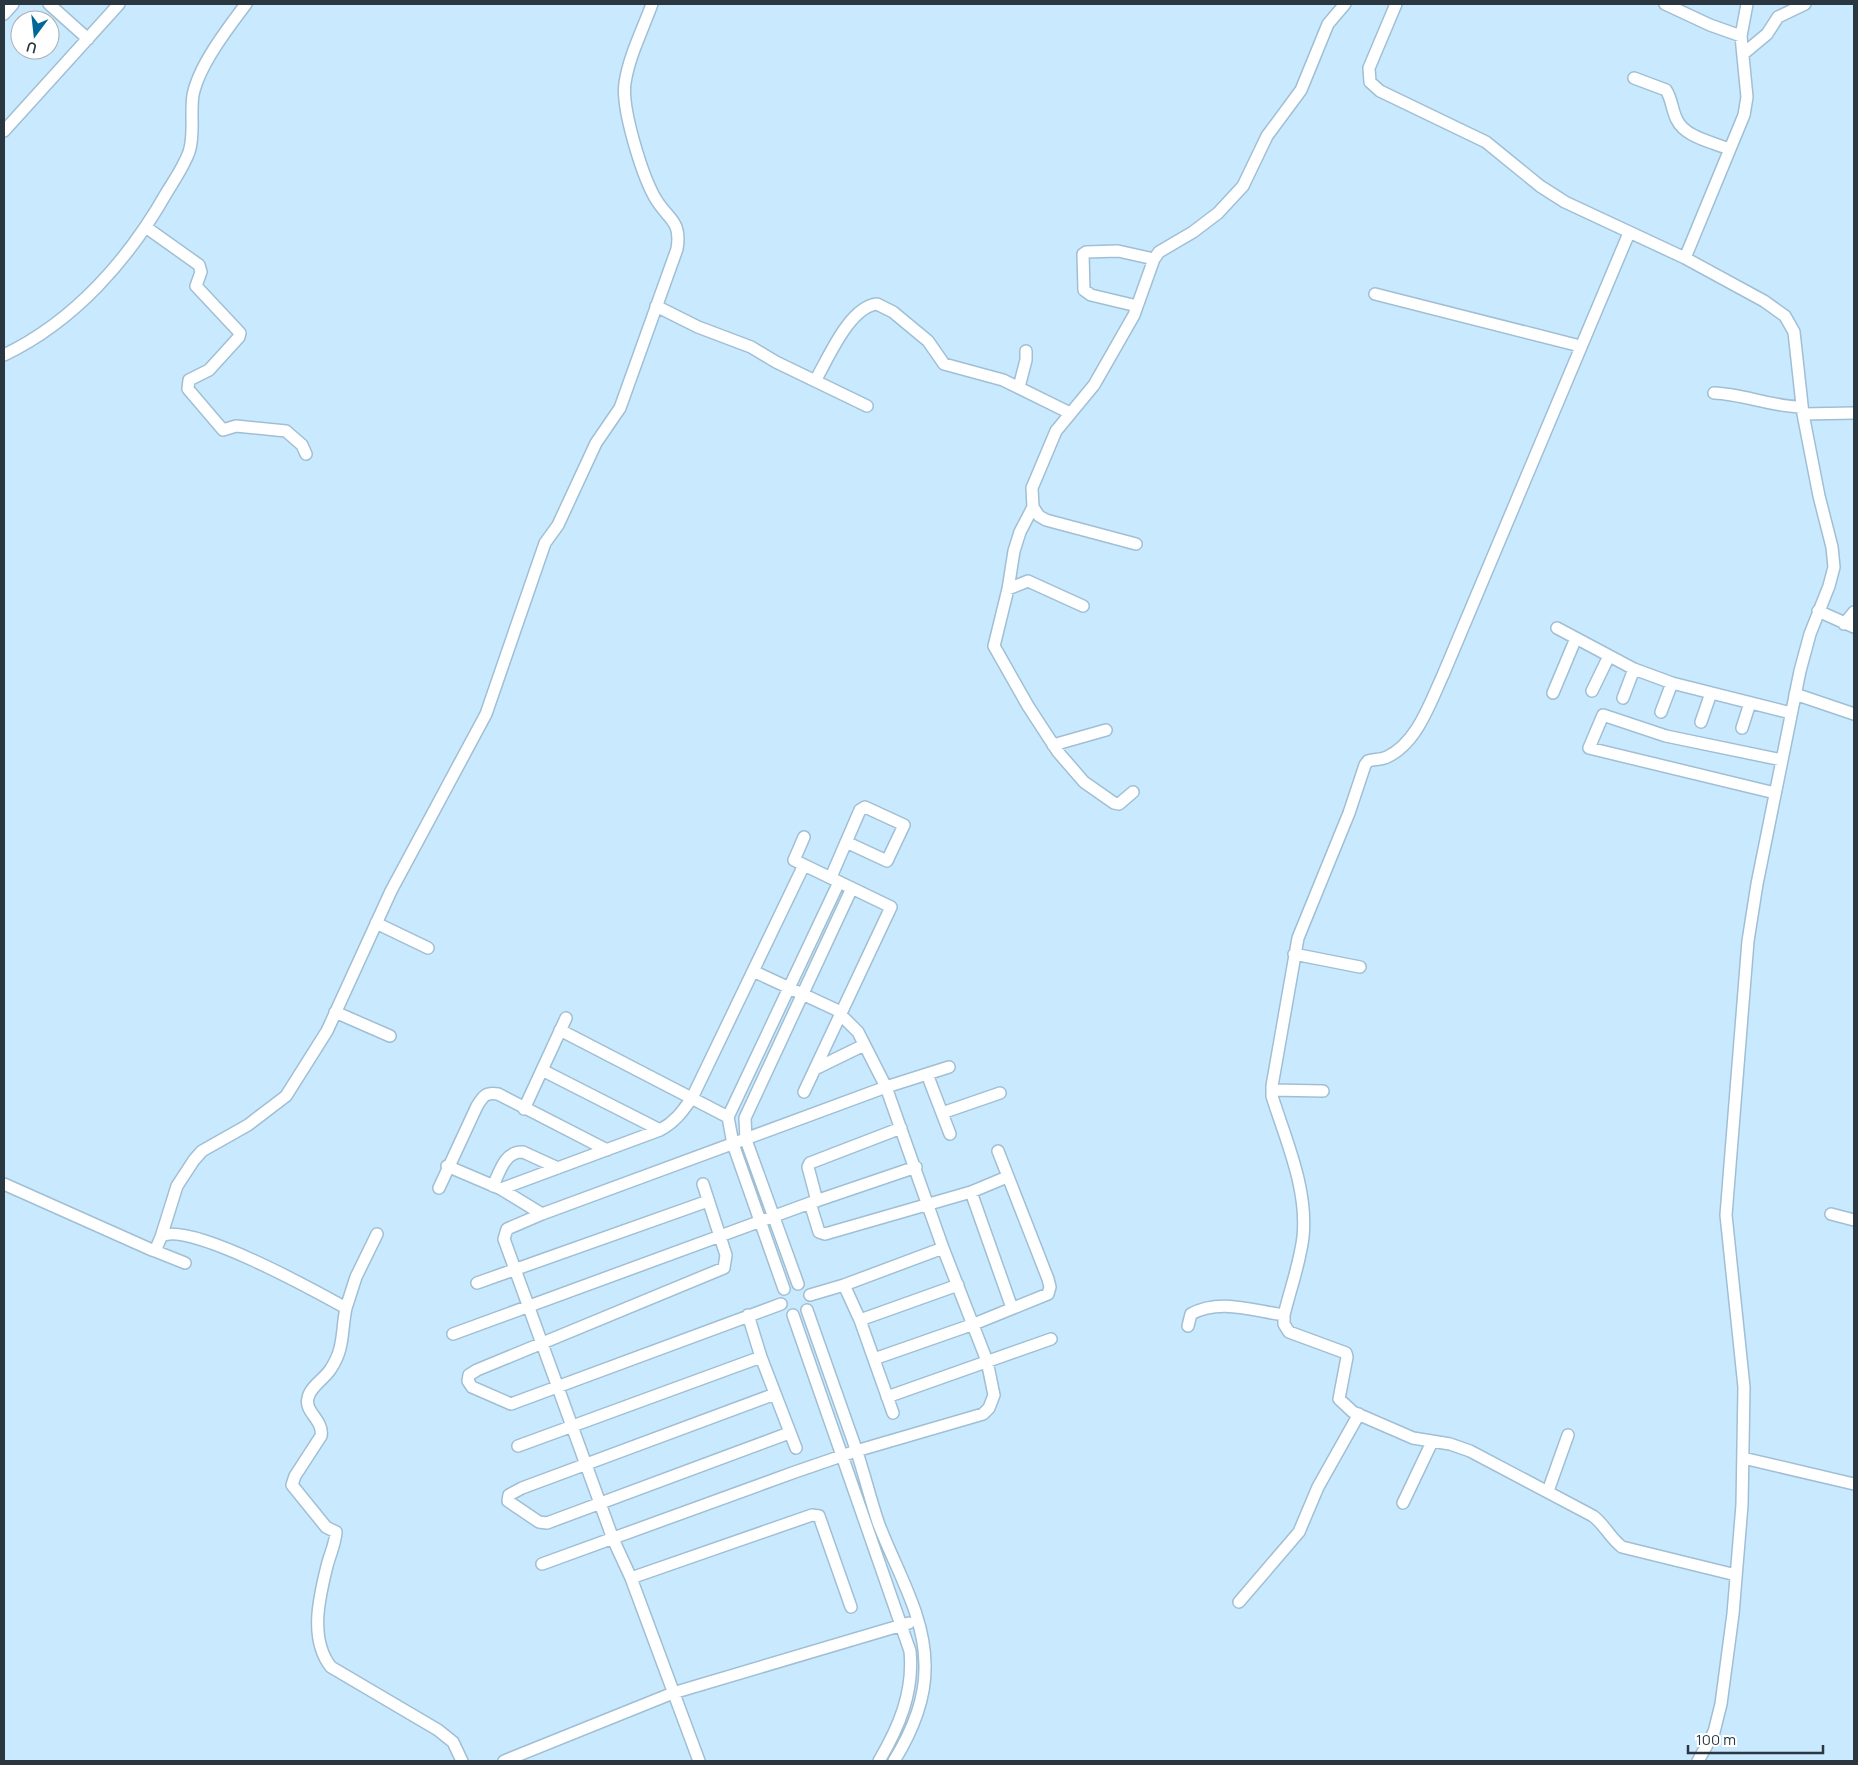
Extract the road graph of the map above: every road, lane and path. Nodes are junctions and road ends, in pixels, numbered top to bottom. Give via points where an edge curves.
1 (13, 4) edge
2 (49, 4) edge
3 (119, 4) edge
4 (246, 4) edge
5 (652, 4) edge
6 (1346, 4) edge
7 (1396, 4) edge
8 (1665, 4) edge
9 (1747, 4) edge
10 (1805, 4) edge
11 (4, 14) edge
12 (1741, 36) junction
13 (88, 39) junction
14 (1743, 54) junction
15 (1634, 78) dead end
16 (4, 131) edge
17 (1729, 149) junction
18 (147, 228) junction
19 (1629, 233) junction
20 (1685, 258) junction
21 (1154, 259) junction
22 (1375, 294) dead end
23 (656, 306) junction
24 (1137, 306) junction
25 (1580, 346) junction
26 (1026, 351) dead end
27 (4, 355) edge
28 (815, 381) junction
29 (1019, 387) junction
30 (1714, 393) dead end
31 (867, 406) dead end
32 (1803, 410) junction
33 (1070, 413) junction
34 (1854, 413) edge
35 (306, 454) dead end
36 (1033, 507) junction
37 (1136, 544) dead end
38 (1008, 589) junction
39 (1083, 606) dead end
40 (1818, 611) junction
41 (1854, 612) edge
42 (1849, 626) edge
43 (1557, 628) dead end
44 (1576, 638) junction
45 (1609, 656) junction
46 (1634, 669) junction
47 (1672, 683) junction
48 (1592, 691) dead end
49 (1553, 693) dead end
50 (1711, 693) junction
51 (1795, 694) junction
52 (1623, 698) dead end
53 (1750, 703) junction
54 (1661, 712) dead end
55 (1791, 712) junction
56 (1854, 714) edge
57 (1700, 722) dead end
58 (1742, 728) dead end
59 (1106, 730) dead end
60 (1053, 745) junction
61 (1782, 760) junction
62 (1133, 792) dead end
63 (1775, 793) junction
64 (804, 837) dead end
65 (846, 842) junction
66 (804, 865) junction
67 (835, 879) junction
68 (852, 888) junction
69 (376, 923) junction
70 (428, 948) dead end
71 (1294, 954) junction
72 (1360, 967) dead end
73 (753, 971) junction
74 (788, 988) junction
75 (802, 995) junction
76 (335, 1012) junction
77 (841, 1012) junction
78 (566, 1018) dead end
79 (560, 1030) junction
80 (390, 1036) dead end
81 (864, 1045) junction
82 (949, 1067) dead end
83 (815, 1069) junction
84 (542, 1070) junction
85 (927, 1074) junction
86 (886, 1087) junction
87 (1272, 1090) junction
88 (1323, 1091) dead end
89 (804, 1092) dead end
90 (1000, 1093) dead end
91 (692, 1098) junction
92 (524, 1109) junction
93 (942, 1113) junction
94 (728, 1118) junction
95 (901, 1128) junction
96 (660, 1130) junction
97 (950, 1134) dead end
98 (746, 1140) junction
99 (733, 1144) junction
100 (607, 1150) junction
101 (998, 1151) dead end
102 (448, 1166) junction
103 (916, 1167) junction
104 (558, 1168) junction
105 (1007, 1177) junction
106 (4, 1184) edge
107 (703, 1184) dead end
108 (439, 1188) dead end
109 (497, 1188) junction
110 (971, 1192) junction
111 (708, 1201) junction
112 (814, 1202) junction
113 (928, 1205) junction
114 (542, 1214) junction
115 (1831, 1214) dead end
116 (776, 1216) junction
117 (1854, 1220) edge
118 (762, 1221) junction
119 (377, 1234) dead end
120 (161, 1237) junction
121 (719, 1238) junction
122 (943, 1248) junction
123 (156, 1251) junction
124 (185, 1263) dead end
125 (515, 1270) junction
126 (477, 1283) dead end
127 (798, 1284) junction
128 (844, 1285) junction
129 (958, 1285) junction
130 (784, 1289) junction
131 (810, 1295) junction
132 (780, 1304) junction
133 (530, 1306) junction
134 (346, 1308) junction
135 (1012, 1308) junction
136 (807, 1310) junction
137 (748, 1315) junction
138 (793, 1315) junction
139 (1284, 1315) junction
140 (860, 1320) junction
141 (974, 1324) junction
142 (1188, 1326) dead end
143 (453, 1334) dead end
144 (1051, 1339) dead end
145 (542, 1343) junction
146 (761, 1357) junction
147 (874, 1360) junction
148 (986, 1361) junction
149 (558, 1386) junction
150 (775, 1394) junction
151 (887, 1397) junction
152 (893, 1413) dead end
153 (1359, 1414) junction
154 (573, 1426) junction
155 (789, 1433) junction
156 (1568, 1435) dead end
157 (1432, 1442) junction
158 (518, 1446) dead end
159 (796, 1448) dead end
160 (856, 1451) junction
161 (844, 1457) junction
162 (1743, 1458) junction
163 (587, 1465) junction
164 (1854, 1484) edge
165 (1548, 1491) junction
166 (602, 1502) junction
167 (1403, 1503) dead end
168 (613, 1539) junction
169 (542, 1564) dead end
170 (1736, 1575) junction
171 (631, 1578) junction
172 (1239, 1602) dead end
173 (851, 1607) dead end
174 (918, 1619) junction
175 (902, 1626) junction
176 (673, 1693) junction
177 (462, 1761) edge
178 (504, 1761) edge
179 (699, 1761) edge
180 (879, 1761) edge
181 (894, 1761) edge
182 (1698, 1761) edge

1 - 11 street
2 - 13 street
3 - 13 street
4 - 18 street via 197,80 188,154
5 - 23 street via 628,66 624,96 646,179 654,197 680,234
6 - 21 street via 1328,24 1301,90 1267,136 1243,186 1218,214 1159,252
7 - 19 street via 1369,68 1373,85 1486,142 1549,193
8 - 12 street
9 - 12 street
10 - 14 street via 1782,13 1763,38
12 - 14 street
13 - 16 street
14 - 17 street via 1747,97 1744,115
15 - 17 street via 1666,90 1676,119 1683,128
17 - 20 street
18 - 27 street via 80,304 28,343
18 - 35 street via 199,265 201,272 196,286 240,333 209,370 189,380 188,389 223,430 234,426 284,430 302,445
19 - 20 street
19 - 25 street
20 - 32 street via 1785,316 1794,332
21 - 24 street
21 - 24 street via 1118,251 1083,253 1084,290 1091,295
22 - 25 street
23 - 28 street via 698,327 751,347
23 - 69 street via 620,408 596,444 558,525 541,552 482,721
24 - 33 street via 1102,374
25 - 71 street via 1444,675 1410,737 1386,758 1368,761 1365,765
26 - 29 street
28 - 29 street via 851,320 863,309 877,304 893,312 928,341 944,364
28 - 31 street
29 - 33 street
30 - 32 street via 1735,394
32 - 34 street
32 - 40 street via 1834,558 1832,577
33 - 36 street via 1056,431 1032,488
36 - 37 street via 1046,520
36 - 38 street via 1014,551
38 - 39 street via 1028,581
38 - 60 street via 994,646
40 - 42 street
40 - 51 street via 1806,644
41 - 42 street
43 - 44 street
44 - 45 street
44 - 49 street
45 - 46 street
45 - 48 street
46 - 47 street
46 - 52 street
47 - 50 street
47 - 54 street
50 - 53 street
50 - 57 street
51 - 55 street
51 - 56 street
53 - 55 street
53 - 58 street
55 - 61 street
59 - 60 street
60 - 62 street via 1084,782 1111,802 1119,804
61 - 63 street
61 - 63 street via 1666,736 1603,715 1589,748
63 - 162 street via 1748,941 1727,1202 1744,1387
64 - 66 street via 794,860
65 - 65 street via 860,810 865,807 904,825 887,861
65 - 67 street
66 - 67 street
66 - 73 street
67 - 68 street
67 - 74 street
68 - 75 street
68 - 77 street via 891,907
69 - 70 street
69 - 76 street
71 - 72 street
71 - 87 street
73 - 74 street
73 - 91 street
74 - 75 street
74 - 94 street
75 - 77 street
75 - 98 street via 745,1118
76 - 80 street
76 - 120 street via 327,1031 286,1096 248,1125 202,1151 190,1165 177,1186
77 - 81 street via 858,1032
77 - 83 street
78 - 79 street
79 - 84 street
79 - 91 street
81 - 83 street
81 - 86 street
82 - 85 street
83 - 89 street
84 - 92 street
84 - 96 street
85 - 86 street
85 - 93 street
86 - 95 street
86 - 98 street
87 - 88 street
87 - 139 street via 1298,1179 1304,1216 1303,1238
90 - 93 street
91 - 94 street
91 - 96 street via 672,1123
92 - 100 street
92 - 102 street via 498,1094 483,1096
93 - 97 street
94 - 99 street
95 - 103 street
95 - 112 street via 810,1163
96 - 100 street
98 - 99 street
98 - 116 street
99 - 114 street
99 - 118 street
100 - 104 street
101 - 105 street
102 - 108 street
102 - 109 street
103 - 112 street
103 - 113 street
104 - 109 street
104 - 109 street via 524,1152 517,1152 507,1158
105 - 110 street
105 - 135 street via 1050,1288 1043,1298
106 - 123 street
107 - 111 street
109 - 114 street
110 - 113 street
110 - 135 street
111 - 121 street
111 - 125 street
112 - 113 street via 820,1232 825,1234
112 - 116 street
113 - 122 street
114 - 125 street via 507,1229 504,1239
115 - 117 street
116 - 118 street
116 - 127 street
118 - 121 street
118 - 130 street
119 - 134 street
120 - 123 street
120 - 134 street via 170,1233 217,1244 261,1263
121 - 133 street
121 - 145 street via 726,1262 718,1273
122 - 128 street
122 - 129 street
123 - 124 street
125 - 126 street
125 - 133 street
127 - 130 street
127 - 131 street
128 - 131 street
128 - 140 street
129 - 140 street
129 - 141 street
130 - 132 street
131 - 136 street
132 - 137 street
132 - 138 street
133 - 143 street
133 - 145 street
134 - 177 street via 343,1345 330,1371 309,1393 307,1400 322,1430 321,1436 292,1485 326,1527 336,1532 320,1596 319,1642 331,1667 438,1730 453,1742
135 - 141 street
136 - 138 street
136 - 160 street
137 - 146 street
137 - 149 street
138 - 161 street
139 - 142 street via 1215,1306 1191,1314
139 - 153 street via 1284,1324 1289,1332 1346,1353 1339,1399
140 - 147 street
141 - 147 street
141 - 148 street
144 - 148 street
145 - 149 street
145 - 149 street via 476,1370 469,1375 468,1381 472,1387 512,1404
146 - 150 street
146 - 154 street
147 - 151 street
148 - 151 street
148 - 160 street via 994,1395 983,1414
149 - 154 street
150 - 155 street
150 - 163 street
151 - 152 street
153 - 157 street via 1413,1438
153 - 172 street via 1318,1487 1299,1532
154 - 158 street
154 - 163 street
155 - 159 street
155 - 166 street
156 - 165 street
157 - 165 street via 1450,1444 1470,1452
157 - 167 street
160 - 161 street
160 - 174 street via 878,1521
161 - 168 street
161 - 175 street
162 - 164 street
162 - 170 street
163 - 166 street
163 - 166 street via 522,1488 509,1495 508,1502 539,1522 547,1523
165 - 170 street via 1600,1521 1611,1538 1622,1547
166 - 168 street
168 - 169 street
168 - 171 street
170 - 182 street via 1727,1666 1717,1722
171 - 173 street via 812,1515 818,1516
171 - 176 street
174 - 175 street
174 - 181 street via 924,1645 922,1698 908,1737
175 - 176 street
175 - 180 street via 910,1651 910,1687 896,1730
176 - 178 street
176 - 179 street

